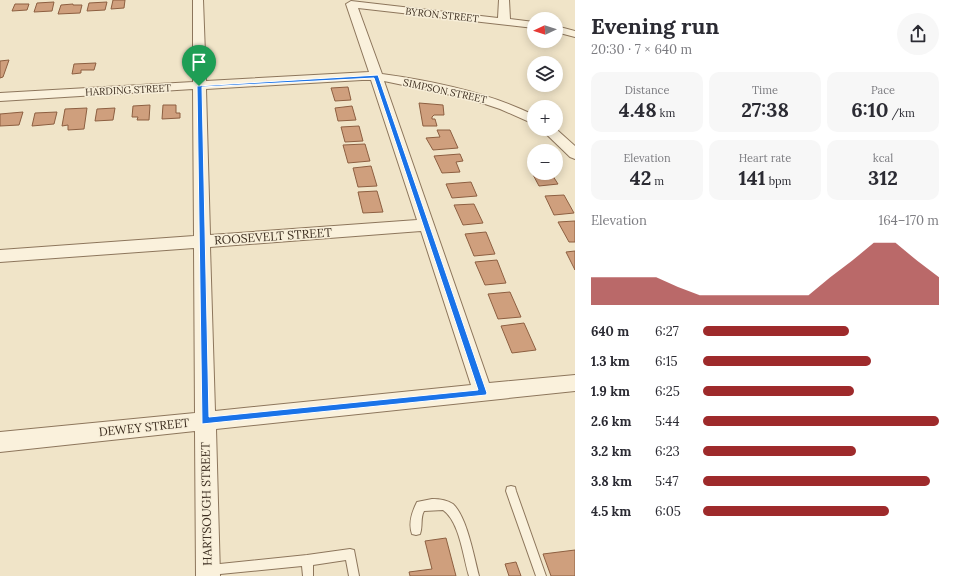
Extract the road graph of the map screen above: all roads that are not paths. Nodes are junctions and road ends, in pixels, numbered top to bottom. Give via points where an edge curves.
1 (198, 0) edge
2 (504, 0) edge
3 (504, 21) junction
4 (527, 25) edge
5 (563, 31) edge
6 (575, 34) edge
7 (376, 76) junction
8 (199, 86) junction
9 (0, 97) edge
10 (527, 116) edge
11 (556, 136) edge
12 (575, 154) edge
13 (426, 225) junction
14 (202, 242) junction
15 (0, 256) edge
16 (575, 383) edge
17 (483, 393) junction
18 (205, 421) junction
19 (0, 442) edge
20 (511, 491) dead end
21 (416, 530) dead end
22 (307, 560) junction
23 (208, 573) edge
24 (308, 576) edge
25 (354, 576) edge
26 (474, 576) edge
27 (541, 576) edge

1 - 8 street, HARTSOUGH STREET
2 - 3 street
3 - 4 street, BYRON STREET
3 - 7 street, BYRON STREET via 351,4
5 - 6 street
7 - 8 street, HARDING STREET
7 - 10 street, SIMPSON STREET via 478,96
7 - 13 street
8 - 9 street, HARDING STREET
8 - 14 street, HARTSOUGH STREET
11 - 12 street
13 - 14 street, ROOSEVELT STREET
13 - 17 street
14 - 15 street, ROOSEVELT STREET
14 - 18 street, HARTSOUGH STREET
16 - 17 street, DEWEY STREET
17 - 18 street, DEWEY STREET
18 - 19 street, DEWEY STREET
18 - 23 street, HARTSOUGH STREET
20 - 27 lane
21 - 26 lane via 416,515 421,506 436,504 449,508 457,520
22 - 23 lane
22 - 24 lane
22 - 25 lane via 350,554

